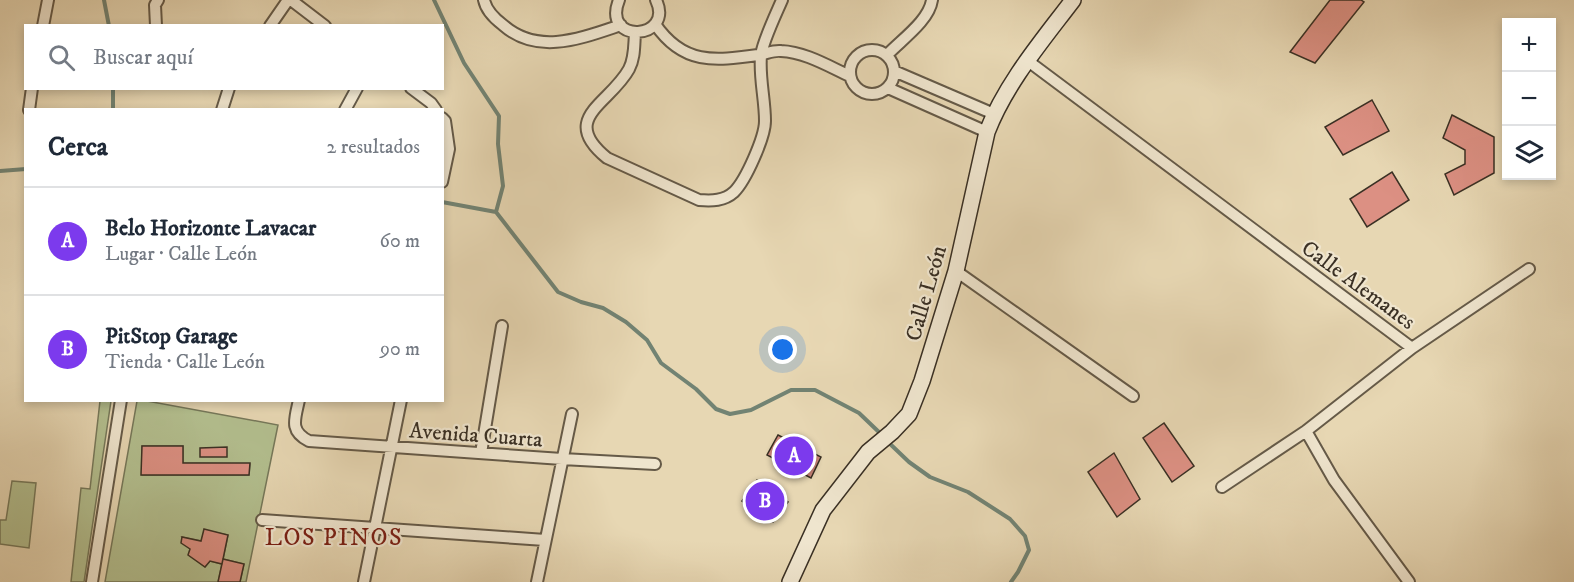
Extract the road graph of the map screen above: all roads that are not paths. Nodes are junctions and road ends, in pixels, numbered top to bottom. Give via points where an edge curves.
1 (48, 0) edge
2 (158, 0) edge
3 (289, 0) edge
4 (484, 0) edge
5 (619, 0) edge
6 (656, 0) edge
7 (782, 0) edge
8 (932, 0) edge
9 (1073, 0) edge
10 (43, 24) edge
11 (156, 24) edge
12 (271, 24) edge
13 (322, 24) edge
14 (655, 24) junction
15 (621, 26) junction
16 (635, 33) junction
17 (760, 54) junction
18 (886, 55) junction
19 (1028, 61) junction
20 (894, 71) junction
21 (850, 76) junction
22 (888, 88) junction
23 (32, 90) edge
24 (228, 90) edge
25 (356, 90) edge
26 (414, 90) edge
27 (29, 108) edge
28 (223, 108) edge
29 (346, 108) edge
30 (435, 108) edge
31 (994, 114) junction
32 (444, 121) edge
33 (987, 132) junction
34 (444, 173) edge
35 (1529, 268) dead end
36 (956, 271) junction
37 (502, 326) dead end
38 (1412, 348) junction
39 (1133, 396) dead end
40 (121, 402) edge
41 (299, 402) edge
42 (401, 402) edge
43 (572, 414) dead end
44 (1306, 431) junction
45 (392, 448) junction
46 (480, 453) junction
47 (562, 459) junction
48 (655, 464) dead end
49 (1222, 487) dead end
50 (262, 520) dead end
51 (376, 528) junction
52 (544, 540) junction
53 (793, 581) edge
54 (92, 582) edge
55 (364, 582) edge
56 (537, 582) edge
57 (1409, 582) edge

1 - 10 street
2 - 11 street
3 - 12 street
3 - 13 street
4 - 15 street via 494,18 525,40 547,43 582,39
5 - 15 street via 616,13
6 - 14 street via 659,11
7 - 17 street
8 - 18 street via 925,18
9 - 19 main road, Calle León
14 - 16 street
14 - 17 street via 662,35 693,56 705,59
15 - 16 street
16 - 17 street via 629,69 590,114 588,136 608,158 699,200 723,199 734,192 761,140 765,123
17 - 21 street via 772,51 808,56
18 - 20 street
18 - 21 street via 873,50 858,54 850,67
19 - 31 main road, Calle León
19 - 38 street, Calle Alemanes
20 - 22 street
20 - 31 street
21 - 22 street via 855,87 868,94
22 - 33 street
23 - 27 street
24 - 28 street
25 - 29 street
26 - 30 street
31 - 33 main road, Calle León
32 - 34 street via 449,149
33 - 36 main road, Calle León
35 - 38 street
36 - 39 street
36 - 53 main road, Calle León via 909,414 868,452 823,510
37 - 46 street
38 - 44 street, Calle Alemanes
40 - 54 street
41 - 45 street, Avenida Cuarta via 295,426 309,441
42 - 45 street
43 - 47 street
44 - 49 street, Calle Alemanes
44 - 57 street via 1334,480
45 - 46 street, Avenida Cuarta
45 - 51 street
46 - 47 street, Avenida Cuarta
47 - 48 street, Avenida Cuarta
47 - 52 street
50 - 51 street
51 - 52 street
51 - 55 street
52 - 56 street

